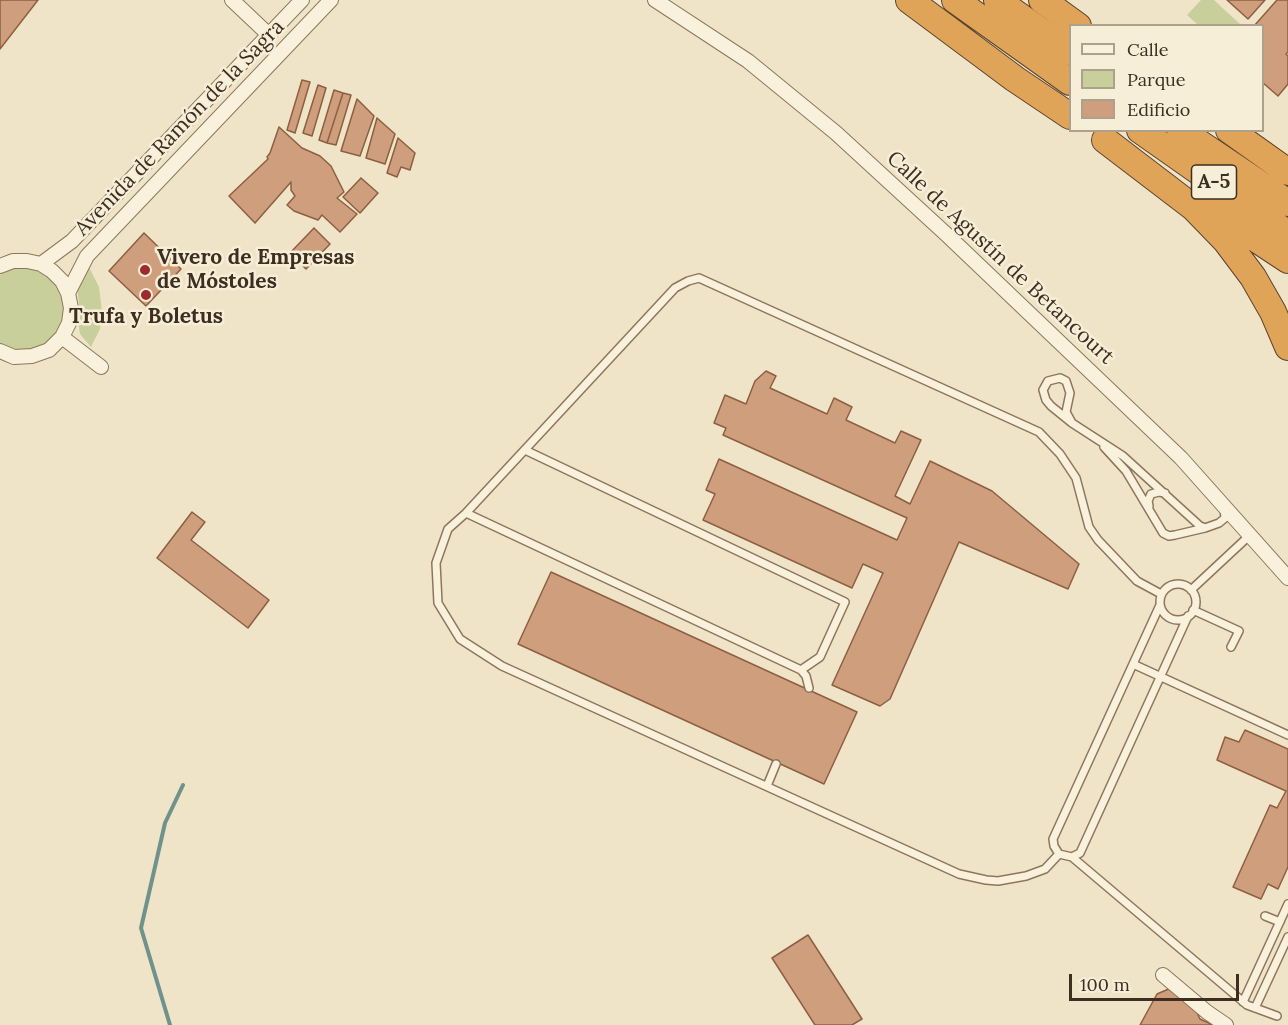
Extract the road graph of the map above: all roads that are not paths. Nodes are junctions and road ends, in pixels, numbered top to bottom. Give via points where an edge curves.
1 (232, 0) edge
2 (302, 0) edge
3 (331, 0) edge
4 (655, 0) edge
5 (909, 0) edge
6 (955, 0) edge
7 (997, 0) edge
8 (1042, 0) edge
9 (1075, 24) edge
10 (269, 35) junction
11 (1069, 51) edge
12 (1069, 81) edge
13 (1069, 116) edge
14 (1143, 132) edge
15 (1183, 132) edge
16 (1232, 132) edge
17 (1098, 135) edge
18 (1288, 172) edge
19 (1288, 203) edge
20 (1288, 234) edge
21 (1288, 260) edge
22 (41, 264) junction
23 (0, 266) edge
24 (68, 293) junction
25 (62, 337) junction
26 (1288, 347) edge
27 (0, 351) edge
28 (101, 367) dead end
29 (1072, 423) junction
30 (1084, 429) junction
31 (525, 450) junction
32 (1165, 493) junction
33 (1222, 503) junction
34 (1150, 508) junction
35 (466, 513) junction
36 (1205, 528) junction
37 (1251, 535) junction
38 (1288, 578) edge
39 (1191, 590) junction
40 (1161, 594) junction
41 (1160, 605) junction
42 (1193, 610) junction
43 (1188, 616) junction
44 (1231, 647) dead end
45 (1133, 664) junction
46 (801, 670) junction
47 (1161, 676) junction
48 (809, 688) dead end
49 (1288, 735) edge
50 (776, 764) dead end
51 (767, 786) junction
52 (1059, 854) junction
53 (1072, 857) junction
54 (1288, 904) edge
55 (1265, 916) dead end
56 (1280, 922) junction
57 (1288, 937) edge
58 (1163, 975) dead end
59 (1243, 1002) junction
60 (1256, 1008) junction
61 (1277, 1016) dead end
62 (1226, 1025) edge

1 - 10 street
2 - 10 street, Avenida de Ramón de la Sagra
3 - 24 street, Avenida de Ramón de la Sagra via 87,256
4 - 33 street, Calle de Agustín de Betancourt via 748,61 836,133 1138,416
5 - 13 highway
6 - 12 highway
7 - 11 highway
8 - 9 highway
10 - 22 street, Avenida de Ramón de la Sagra via 72,241
14 - 20 highway, A-5
15 - 19 highway, A-5
16 - 18 highway
17 - 21 highway
17 - 26 highway via 1194,208 1226,241 1253,277
22 - 23 street via 13,261
22 - 24 street via 57,276
24 - 25 street via 69,323
25 - 27 street via 49,350 32,357 14,357
25 - 28 street
29 - 29 lane via 1066,412 1071,393 1066,381 1048,381 1043,390 1046,400
29 - 30 lane
30 - 32 lane
30 - 34 lane via 1115,459
31 - 35 lane
31 - 40 lane via 675,288 699,278 1038,432 1076,478 1089,527 1098,540 1137,581
31 - 46 lane via 845,602 820,657
32 - 34 lane via 1151,494
32 - 36 lane
33 - 36 lane via 1225,518
33 - 37 street, Calle de Agustín de Betancourt
34 - 36 lane via 1163,533 1169,536
35 - 46 lane
35 - 51 lane via 448,530 436,563 438,603 460,639 502,666
37 - 38 street, Calle de Agustín de Betancourt
37 - 39 lane
39 - 40 lane via 1175,584
39 - 42 lane
40 - 41 lane
41 - 43 lane via 1171,618
41 - 45 lane
42 - 43 lane
42 - 44 lane via 1239,631
43 - 47 lane
45 - 47 lane
45 - 52 lane via 1053,838
46 - 48 lane
47 - 49 lane
47 - 53 lane via 1080,853
50 - 51 lane
51 - 52 lane via 959,874 998,881 1026,876 1045,868
52 - 53 lane
53 - 59 lane
54 - 56 lane
55 - 56 lane
56 - 59 lane
57 - 60 lane
58 - 62 street
59 - 60 lane
60 - 61 lane

